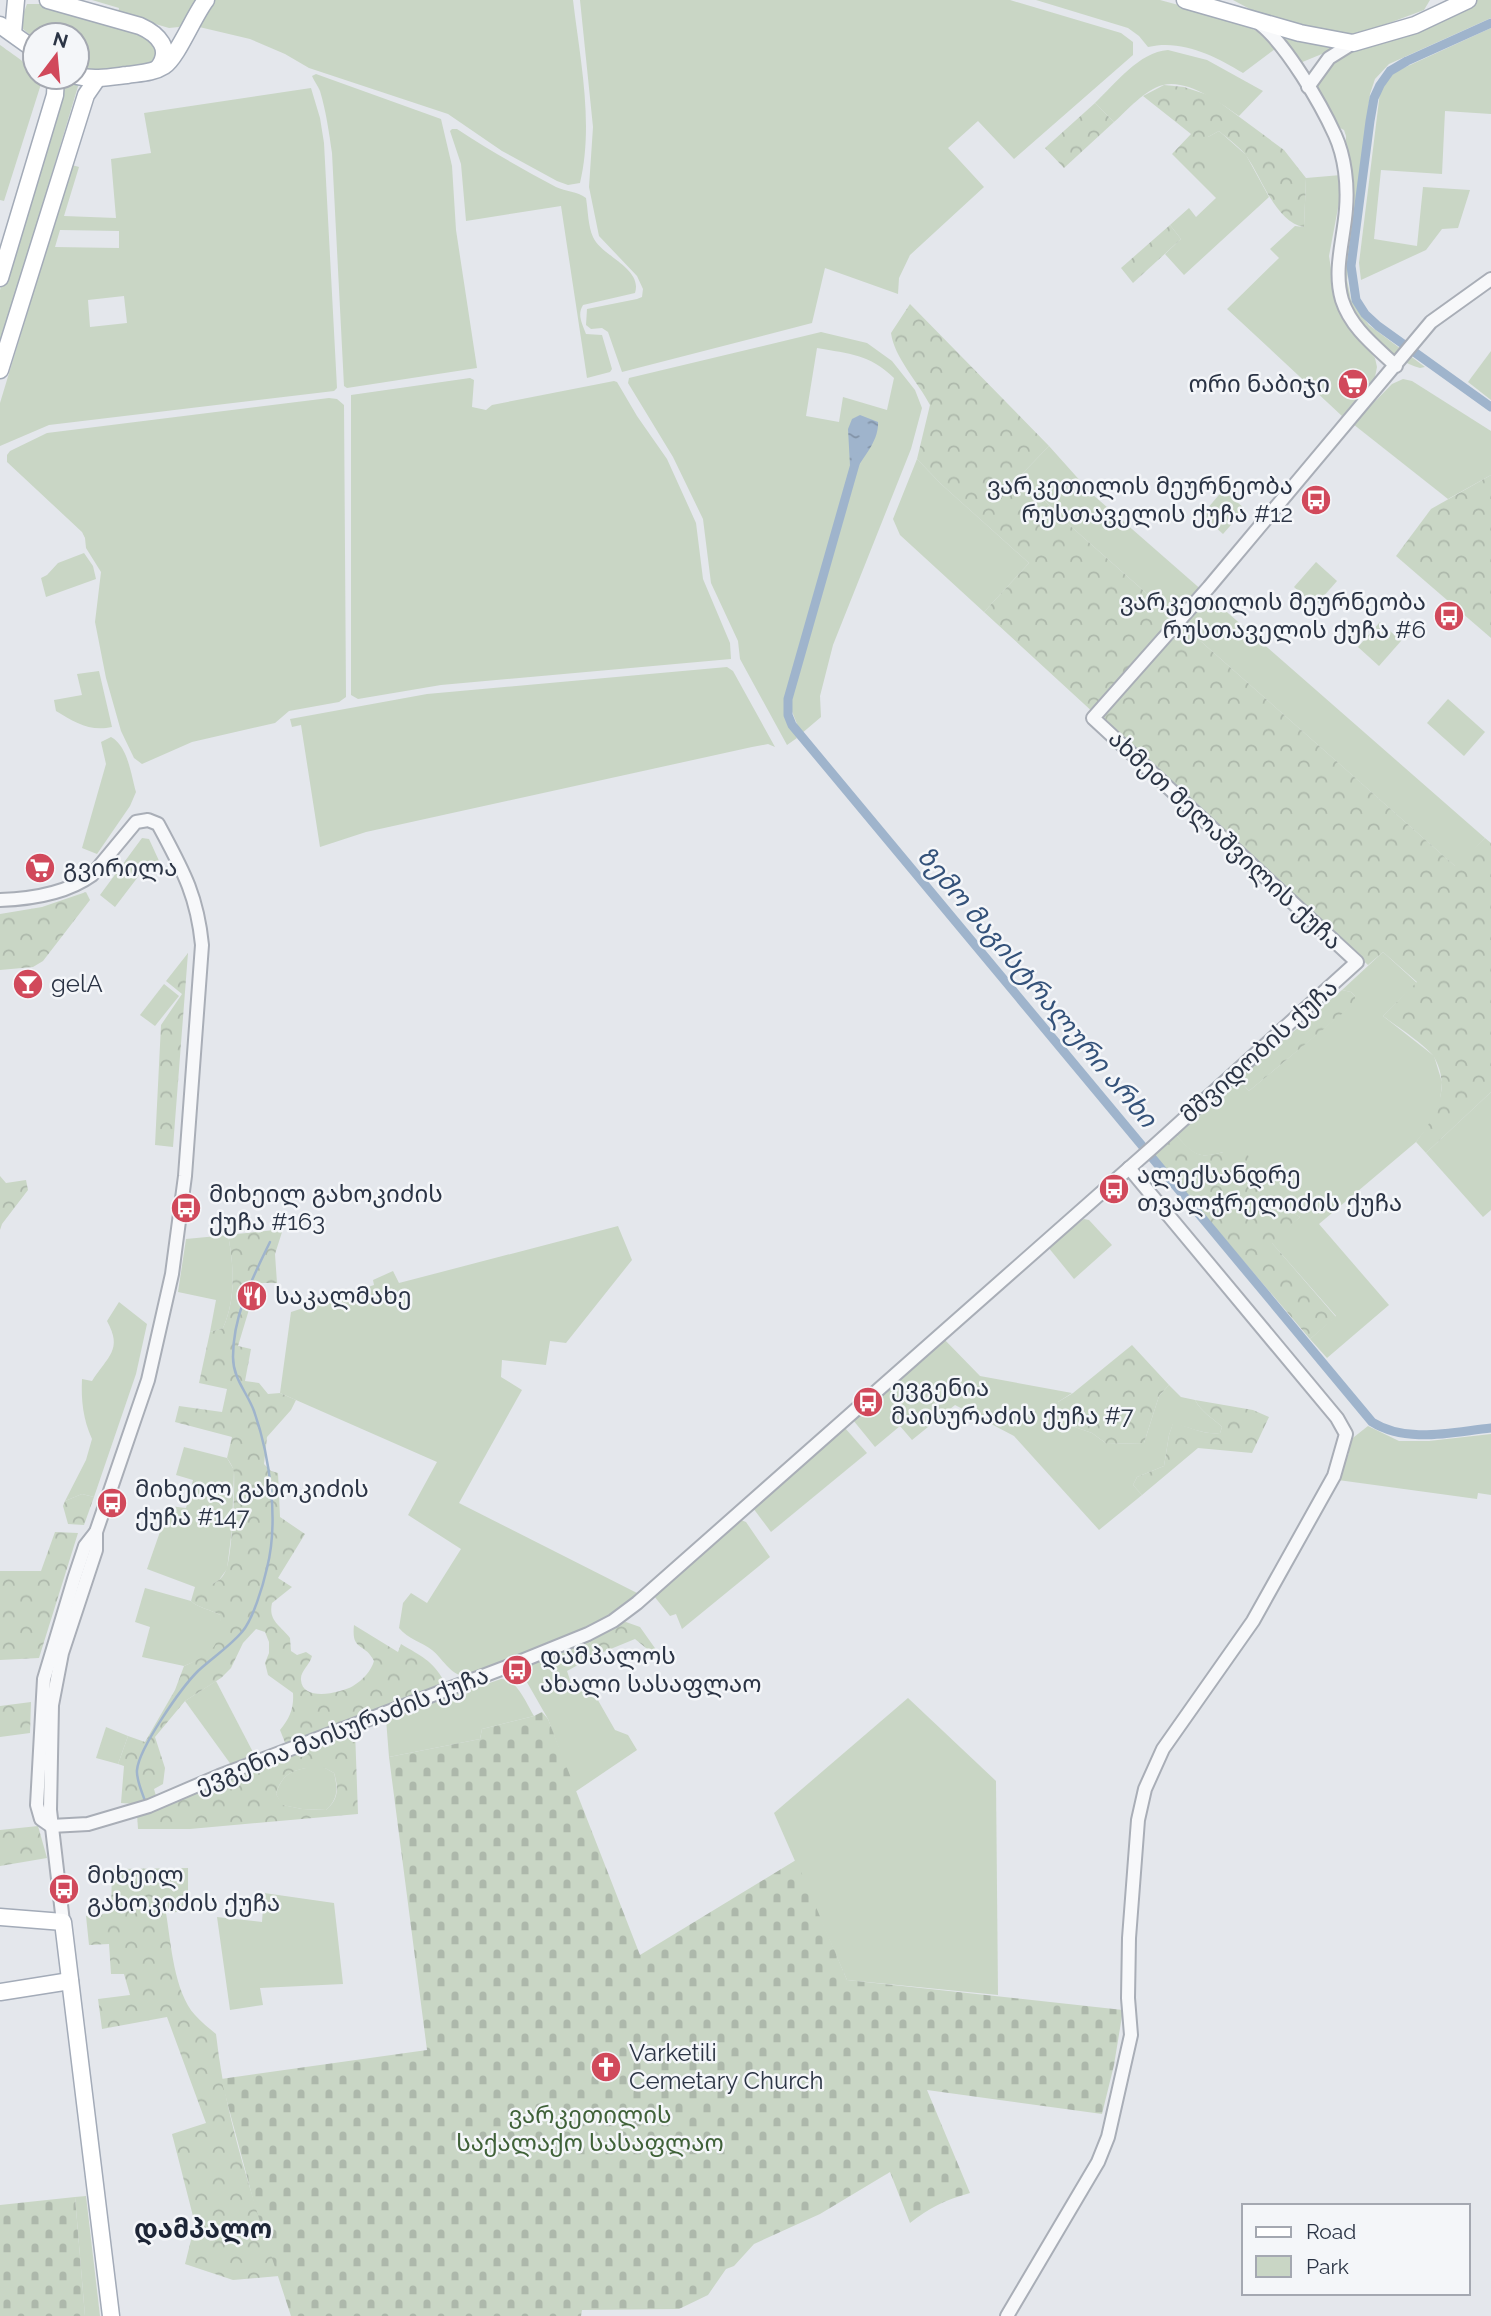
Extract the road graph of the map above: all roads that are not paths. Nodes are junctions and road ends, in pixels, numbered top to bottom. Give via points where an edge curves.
1 (16, 0) edge
2 (48, 0) edge
3 (206, 0) edge
4 (1185, 0) edge
5 (1468, 0) edge
6 (1252, 19) junction
7 (140, 26) junction
8 (6, 29) edge
9 (186, 31) junction
10 (21, 40) edge
11 (1353, 43) junction
12 (156, 70) junction
13 (91, 78) edge
14 (97, 79) junction
15 (1308, 87) junction
16 (55, 91) edge
17 (0, 278) edge
18 (1491, 279) edge
19 (1398, 363) junction
20 (0, 370) edge
21 (0, 900) edge
22 (1357, 962) joint
23 (1133, 1164) junction
24 (51, 1826) junction
25 (0, 1917) edge
26 (64, 1922) junction
27 (70, 1981) junction
28 (0, 1992) edge
29 (111, 2316) edge
30 (1007, 2316) edge

1 - 8 main road
2 - 7 main road
3 - 9 main road
4 - 6 main road
5 - 11 main road via 1415,25
6 - 11 main road
6 - 15 street via 1272,33
7 - 9 main road
7 - 12 main road via 162,42 163,60
8 - 10 main road
9 - 12 main road via 170,61
11 - 15 street via 1329,58
12 - 14 main road
13 - 14 main road
14 - 20 main road via 83,106
15 - 19 street via 1342,159 1346,192 1338,264 1341,298 1359,331
16 - 17 main road
18 - 19 street via 1431,322
19 - 22 street, ახმეთ მელაშვილის ქუჩა via 1093,718
21 - 24 street via 37,896 84,880 136,822 148,820 158,824 190,886 200,917 202,946 177,1250 148,1380 96,1532 96,1550 62,1653 51,1736
22 - 23 street, მშვიდობის ქუჩა
23 - 24 street, ევგენია მაისურაძის ქუჩა via 613,1621 509,1667 149,1806 88,1824
23 - 30 street via 1346,1434 1334,1476 1253,1621 1163,1749 1145,1789 1138,1820 1129,1938 1131,2035 1108,2137 1098,2162
24 - 26 street
25 - 26 main road
26 - 27 main road
27 - 28 main road
27 - 29 main road

